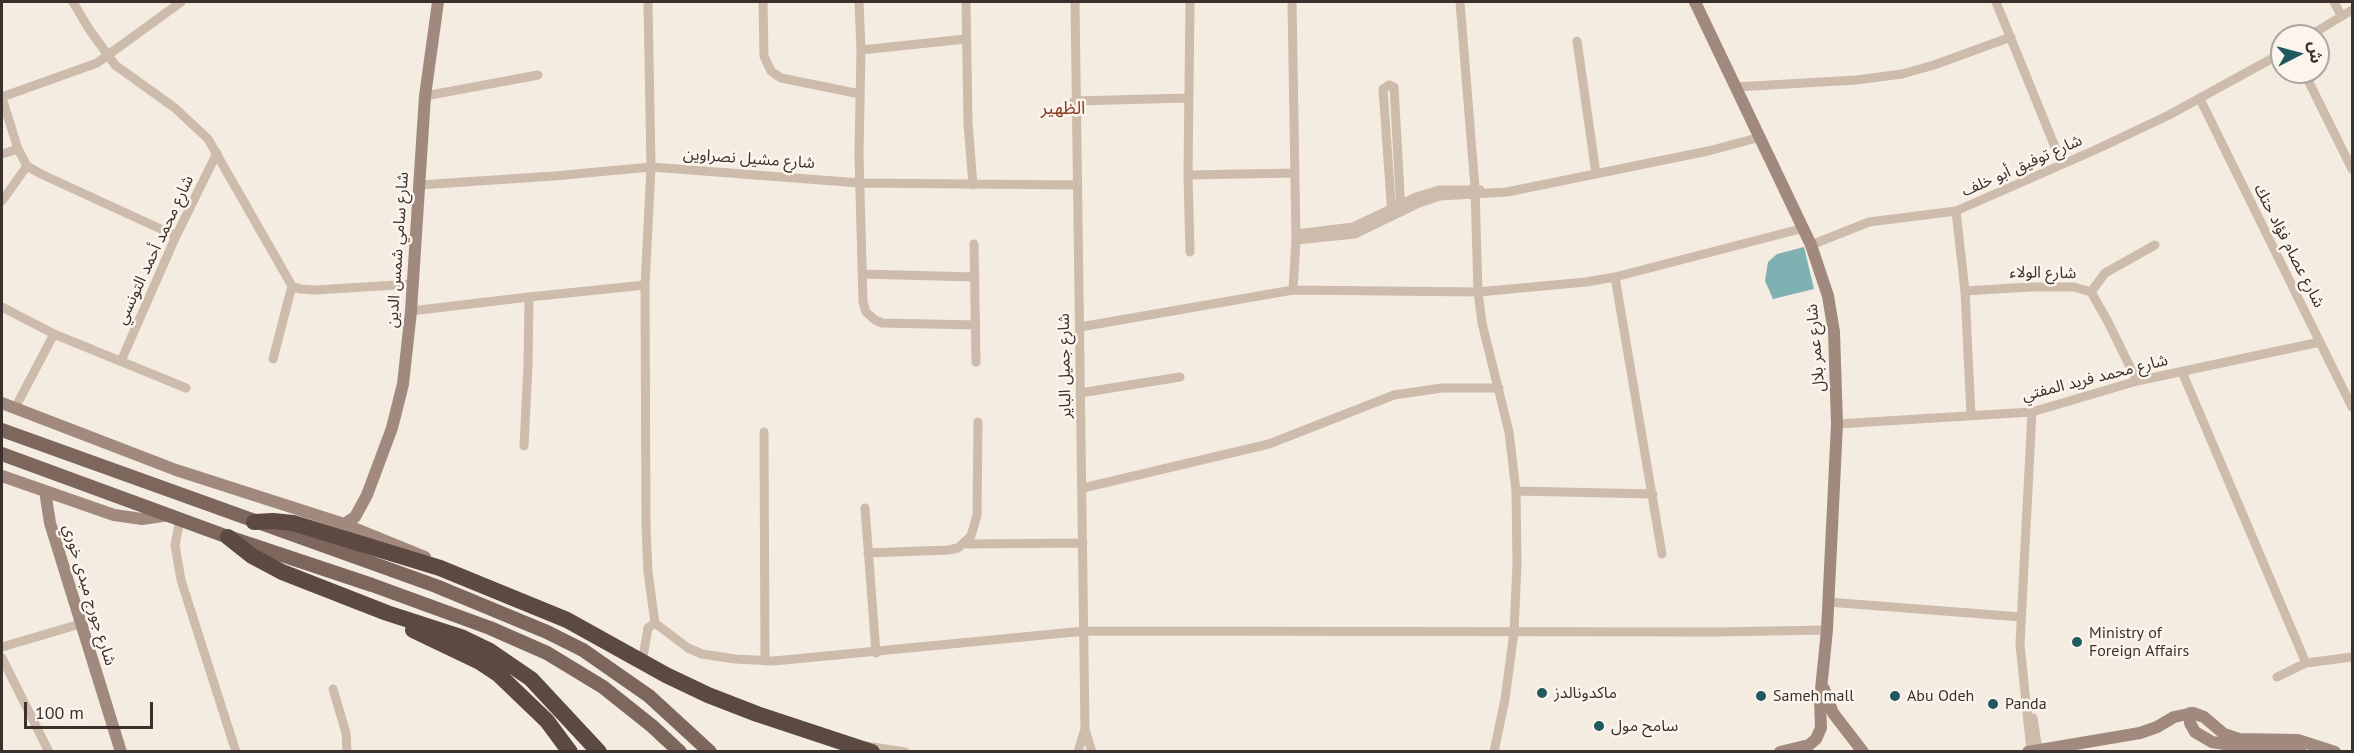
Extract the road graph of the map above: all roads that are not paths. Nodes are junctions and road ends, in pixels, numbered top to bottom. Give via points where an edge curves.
1 (73, 2) edge
2 (181, 2) edge
3 (438, 2) edge
4 (648, 2) edge
5 (763, 2) edge
6 (859, 2) edge
7 (966, 2) edge
8 (1075, 2) edge
9 (1190, 2) edge
10 (1292, 2) edge
11 (1460, 2) edge
12 (1695, 2) edge
13 (1996, 2) edge
14 (2334, 2) edge
15 (2352, 10) edge
16 (2341, 15) junction
17 (2327, 24) edge
18 (2011, 37) junction
19 (966, 39) junction
20 (1577, 41) dead end
21 (861, 50) junction
22 (107, 57) junction
23 (2270, 60) edge
24 (538, 75) dead end
25 (2310, 84) edge
26 (1736, 87) junction
27 (860, 94) junction
28 (425, 96) junction
29 (2, 98) edge
30 (1189, 98) junction
31 (2200, 99) junction
32 (1074, 101) junction
33 (1395, 106) junction
34 (1385, 107) junction
35 (1761, 138) junction
36 (18, 149) junction
37 (217, 153) junction
38 (2, 154) edge
39 (2062, 164) junction
40 (27, 166) junction
41 (651, 167) junction
42 (2352, 169) edge
43 (1295, 173) junction
44 (1596, 174) junction
45 (1188, 175) junction
46 (861, 183) junction
47 (419, 185) junction
48 (973, 185) junction
49 (1078, 185) junction
50 (1475, 192) junction
51 (2, 201) edge
52 (1396, 211) junction
53 (1956, 211) junction
54 (1804, 228) junction
55 (176, 236) junction
56 (1296, 237) junction
57 (974, 244) dead end
58 (1811, 245) junction
59 (2155, 245) dead end
60 (1190, 252) dead end
61 (862, 274) junction
62 (975, 277) junction
63 (1615, 277) junction
64 (413, 284) junction
65 (645, 285) junction
66 (292, 286) junction
67 (1293, 291) junction
68 (1965, 291) junction
69 (1478, 292) junction
70 (2091, 292) junction
71 (529, 297) junction
72 (2, 307) edge
73 (411, 312) junction
74 (976, 325) junction
75 (1080, 327) junction
76 (54, 334) junction
77 (2320, 342) junction
78 (273, 359) dead end
79 (121, 361) junction
80 (976, 362) dead end
81 (2182, 372) junction
82 (1180, 377) dead end
83 (2137, 381) junction
84 (186, 388) dead end
85 (1499, 388) junction
86 (1080, 393) junction
87 (2, 404) edge
88 (2352, 407) edge
89 (15, 408) junction
90 (2032, 412) junction
91 (1971, 415) junction
92 (978, 422) dead end
93 (1837, 424) junction
94 (2, 430) edge
95 (764, 432) dead end
96 (524, 446) dead end
97 (2, 454) edge
98 (2, 476) edge
99 (1083, 488) junction
100 (45, 491) junction
101 (1516, 491) junction
102 (1653, 494) junction
103 (367, 495) junction
104 (865, 508) dead end
105 (175, 518) junction
106 (254, 522) junction
107 (344, 524) junction
108 (370, 534) junction
109 (228, 537) junction
110 (1083, 543) junction
111 (964, 544) junction
112 (868, 553) junction
113 (1662, 554) dead end
114 (440, 568) junction
115 (1828, 602) junction
116 (387, 613) junction
117 (2021, 617) junction
118 (655, 623) junction
119 (80, 624) junction
120 (1827, 630) junction
121 (1085, 631) junction
122 (1514, 632) junction
123 (2, 647) edge
124 (876, 652) junction
125 (2352, 657) edge
126 (2, 658) edge
127 (765, 661) junction
128 (642, 663) junction
129 (2306, 663) junction
130 (2277, 677) dead end
131 (1823, 685) junction
132 (333, 689) dead end
133 (2190, 713) junction
134 (1084, 729) junction
135 (865, 750) edge
136 (2032, 751) edge
137 (49, 752) edge
138 (121, 752) edge
139 (236, 752) edge
140 (347, 752) edge
141 (570, 752) edge
142 (599, 752) edge
143 (680, 752) edge
144 (710, 752) edge
145 (905, 752) edge
146 (1078, 752) edge
147 (1092, 752) edge
148 (1494, 752) edge
149 (1780, 752) edge
150 (1863, 752) edge
151 (2301, 752) edge
152 (2335, 752) edge

1 - 22 street
2 - 22 street
3 - 28 street, شارع سامي شمس الدين
4 - 41 street
5 - 27 street via 764,56 771,71 781,78
6 - 21 street
7 - 19 street
8 - 32 street, شارع جميل الباير
9 - 30 street
10 - 43 street
11 - 50 street
12 - 26 street, شارع عمر بلال
13 - 18 street
14 - 16 street
15 - 16 street
16 - 17 street
18 - 26 street via 1902,74
18 - 39 street
19 - 21 street
19 - 48 street
20 - 44 street
21 - 27 street
22 - 29 street
22 - 37 street via 189,120
23 - 31 street, شارع توفيق أبو خلف
24 - 28 street
25 - 42 street
26 - 35 street, شارع عمر بلال
27 - 46 street
28 - 47 street, شارع سامي شمس الدين
29 - 36 street
30 - 32 street
30 - 45 street
31 - 39 street, شارع توفيق أبو خلف
31 - 77 street, شارع عصام فؤاد حتك
32 - 49 street, شارع جميل الباير
33 - 34 street
33 - 34 street via 1394,87 1389,85 1383,89
33 - 52 street
34 - 52 street
35 - 44 street
35 - 54 street, شارع عمر بلال
36 - 38 street
36 - 40 street
37 - 55 street, شارع محمد أحمد التونسي
37 - 66 street
39 - 53 street, شارع توفيق أبو خلف
40 - 51 street
40 - 55 street
41 - 46 street, شارع مشيل نصراوين
41 - 47 street, شارع مشيل نصراوين
41 - 65 street
43 - 45 street
43 - 56 street
44 - 50 street via 1507,192
45 - 60 street
46 - 48 street, شارع مشيل نصراوين
46 - 61 street
47 - 64 street, شارع سامي شمس الدين
48 - 49 street, شارع مشيل نصراوين
49 - 75 street, شارع جميل الباير
50 - 52 street via 1440,196
50 - 69 street
52 - 56 street via 1353,228
53 - 58 street via 1869,222
53 - 68 street, شارع توفيق أبو خلف
54 - 58 street, شارع عمر بلال
54 - 63 street
55 - 79 street, شارع محمد أحمد التونسي
56 - 67 street
57 - 62 street
58 - 93 street, شارع عمر بلال via 1831,309
59 - 70 street via 2105,273
61 - 62 street
61 - 74 street via 863,302 874,320
62 - 74 street
63 - 69 street
63 - 102 street
64 - 66 street via 315,290
64 - 73 street, شارع سامي شمس الدين
65 - 71 street
65 - 118 street via 646,527
66 - 78 street
67 - 69 street
67 - 75 street
68 - 70 street, شارع الولاء via 2074,287
68 - 91 street, شارع توفيق أبو خلف
69 - 85 street
70 - 83 street, شارع الولاء
71 - 73 street
71 - 96 street
72 - 76 street
73 - 103 street, شارع سامي شمس الدين via 399,400
74 - 80 street
75 - 86 street, شارع جميل الباير
76 - 79 street
76 - 89 street
77 - 81 street, شارع محمد فريد المفتي
77 - 88 street, شارع عصام فؤاد حتك
79 - 84 street
81 - 83 street, شارع محمد فريد المفتي
81 - 129 street
82 - 86 street
83 - 90 street, شارع محمد فريد المفتي
85 - 99 street via 1442,388 1394,395 1269,444
85 - 101 street
86 - 99 street, شارع جميل الباير
87 - 89 street
89 - 107 street via 176,470
90 - 91 street, شارع محمد فريد المفتي
90 - 117 street
91 - 93 street, شارع محمد فريد المفتي
92 - 111 street via 977,521
93 - 115 street, شارع عمر بلال
94 - 106 main road
95 - 127 street
97 - 105 main road
98 - 100 street
99 - 110 street, شارع جميل الباير
100 - 105 street via 114,515
100 - 119 street, شارع جورج مبدى خوري via 50,524
101 - 102 street
101 - 122 street
102 - 113 street
103 - 107 street, شارع سامي شمس الدين via 355,517
103 - 108 street, شارع سامي شمس الدين via 364,520
104 - 112 street
105 - 109 main road
105 - 139 street via 181,580
106 - 114 highway via 293,523
106 - 144 main road via 436,586 557,636 649,696
107 - 108 street
108 - 114 street
109 - 116 highway via 267,564
109 - 143 main road via 458,616 547,654 603,687
110 - 111 street
110 - 121 street, شارع جميل الباير
111 - 112 street via 948,550
112 - 124 street
114 - 128 highway via 567,620
115 - 117 street
115 - 120 street, شارع عمر بلال
116 - 141 highway via 498,674 548,720
116 - 142 highway via 476,644 515,667 548,696
117 - 136 street
118 - 127 street via 695,651
118 - 128 street via 648,628
119 - 123 street
119 - 138 street, شارع جورج مبدى خوري
120 - 122 street
120 - 131 street, شارع عمر بلال
121 - 122 street
121 - 124 street
121 - 134 street, شارع جميل الباير
122 - 148 street
124 - 127 street
125 - 129 street
126 - 137 street
128 - 135 highway via 732,705
129 - 130 street
131 - 149 street, شارع عمر بلال via 1819,736 1809,745
131 - 150 street, شارع عمر بلال via 1833,713
132 - 140 street via 346,733
133 - 136 street via 2140,732
133 - 151 street via 2195,732 2212,742 2250,748 2294,748
133 - 152 street via 2200,714 2217,729 2239,739 2298,740
134 - 146 street, شارع جميل الباير
134 - 147 street, شارع جميل الباير
135 - 145 street via 874,746

